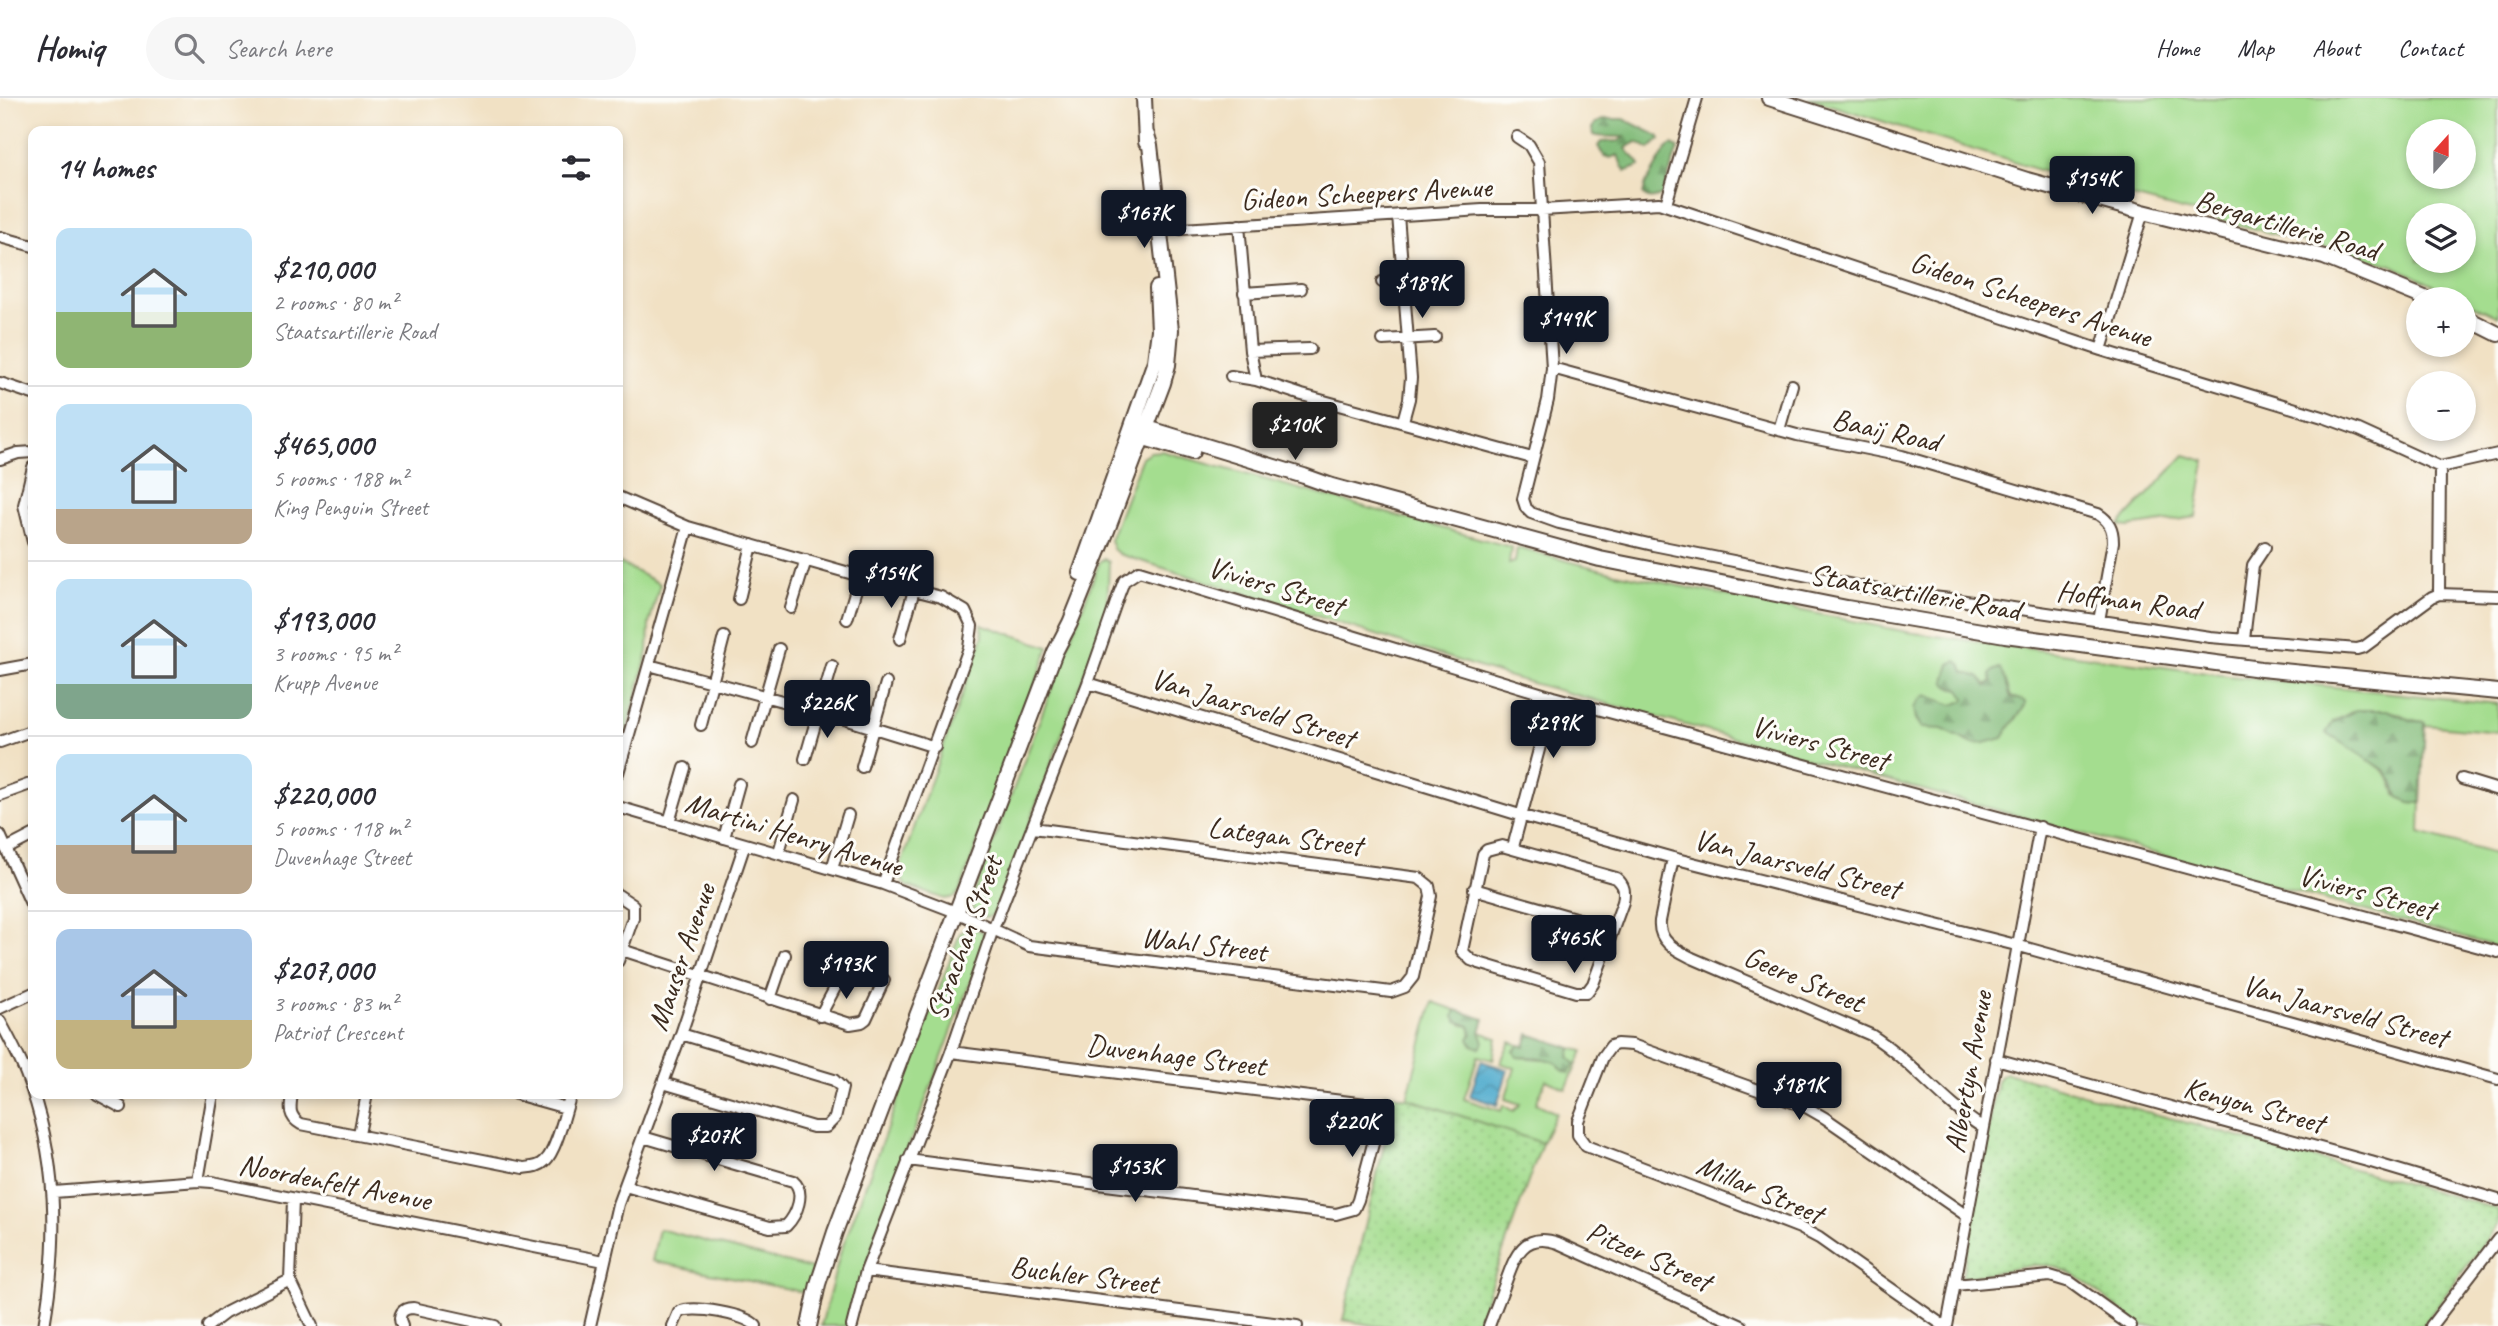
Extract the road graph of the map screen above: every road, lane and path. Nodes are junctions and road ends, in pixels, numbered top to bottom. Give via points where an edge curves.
1 (1144, 98) edge
2 (1697, 98) edge
3 (1769, 98) edge
4 (1517, 137) dead end
5 (1666, 204) junction
6 (1542, 210) junction
7 (2143, 212) junction
8 (1398, 215) junction
9 (1239, 225) junction
10 (1155, 230) junction
11 (0, 237) edge
12 (28, 245) edge
13 (1438, 280) dead end
14 (1403, 281) junction
15 (1382, 282) dead end
16 (1301, 289) dead end
17 (2406, 290) edge
18 (1244, 293) junction
19 (2476, 323) edge
20 (2498, 334) edge
21 (1436, 337) dead end
22 (1408, 339) junction
23 (1383, 340) dead end
24 (1310, 349) dead end
25 (2101, 350) junction
26 (1250, 351) junction
27 (1552, 368) junction
28 (1231, 376) dead end
29 (1256, 380) junction
30 (0, 383) edge
31 (1791, 386) dead end
32 (28, 392) edge
33 (1403, 421) junction
34 (1779, 430) junction
35 (1138, 432) junction
36 (28, 452) edge
37 (2498, 454) edge
38 (0, 458) edge
39 (1532, 458) junction
40 (2440, 467) junction
41 (28, 488) edge
42 (623, 499) edge
43 (28, 521) edge
44 (688, 527) junction
45 (752, 545) junction
46 (2265, 547) dead end
47 (806, 560) junction
48 (1133, 573) joint
49 (860, 576) junction
50 (914, 590) junction
51 (2439, 594) junction
52 (2498, 596) edge
53 (739, 599) dead end
54 (791, 608) dead end
55 (847, 619) dead end
56 (2099, 621) junction
57 (724, 637) dead end
58 (900, 639) dead end
59 (2244, 639) junction
60 (779, 649) dead end
61 (28, 665) edge
62 (649, 665) junction
63 (832, 666) dead end
64 (0, 670) edge
65 (712, 682) junction
66 (886, 683) dead end
67 (1088, 683) junction
68 (2498, 692) edge
69 (765, 696) junction
70 (1553, 697) junction
71 (819, 711) junction
72 (701, 724) dead end
73 (873, 727) junction
74 (28, 732) edge
75 (0, 742) edge
76 (752, 743) dead end
77 (935, 747) junction
78 (623, 756) edge
79 (805, 759) dead end
80 (862, 767) dead end
81 (685, 768) dead end
82 (2462, 779) dead end
83 (739, 784) dead end
84 (28, 785) edge
85 (2498, 790) edge
86 (0, 795) edge
87 (794, 800) dead end
88 (623, 808) edge
89 (848, 815) dead end
90 (1523, 816) junction
91 (669, 822) junction
92 (2040, 827) junction
93 (1033, 828) junction
94 (0, 835) edge
95 (28, 838) edge
96 (724, 838) junction
97 (745, 844) junction
98 (1513, 848) junction
99 (6, 849) junction
100 (779, 852) junction
101 (1673, 858) junction
102 (832, 869) junction
103 (883, 884) junction
104 (1474, 889) junction
105 (28, 892) edge
106 (623, 898) edge
107 (956, 912) junction
108 (993, 929) junction
109 (1613, 929) junction
110 (2016, 945) junction
111 (623, 947) edge
112 (2498, 952) edge
113 (785, 955) dead end
114 (623, 957) edge
115 (844, 971) dead end
116 (701, 976) junction
117 (884, 980) dead end
118 (1410, 983) joint
119 (28, 995) edge
120 (770, 999) junction
121 (0, 1008) edge
122 (820, 1016) junction
123 (0, 1021) edge
124 (681, 1034) junction
125 (951, 1052) junction
126 (1996, 1059) junction
127 (28, 1078) edge
128 (2498, 1079) edge
129 (663, 1083) junction
130 (35, 1099) edge
131 (106, 1099) edge
132 (212, 1099) edge
133 (291, 1099) edge
134 (366, 1099) edge
135 (534, 1099) edge
136 (569, 1099) edge
137 (121, 1107) dead end
138 (566, 1108) junction
139 (1982, 1127) junction
140 (359, 1134) junction
141 (643, 1137) junction
142 (908, 1160) junction
143 (198, 1181) junction
144 (625, 1186) junction
145 (54, 1192) junction
146 (293, 1200) junction
147 (2498, 1200) edge
148 (1967, 1216) junction
149 (2498, 1239) edge
150 (604, 1261) junction
151 (866, 1271) junction
152 (290, 1280) junction
153 (1955, 1285) junction
154 (1248, 1323) edge
155 (44, 1326) edge
156 (208, 1326) edge
157 (312, 1326) edge
158 (402, 1326) edge
159 (495, 1326) edge
160 (590, 1326) edge
161 (673, 1326) edge
162 (756, 1326) edge
163 (809, 1326) edge
164 (852, 1326) edge
165 (1297, 1326) edge
166 (1489, 1326) edge
167 (1742, 1326) edge
168 (1946, 1326) edge
169 (2131, 1326) edge
170 (2431, 1326) edge

1 - 10 street, Strachan Street
2 - 5 street
3 - 7 street, Bergartillerie Road via 2026,180
4 - 6 street, Gideon Scheepers Avenue via 1537,157
5 - 6 street, Gideon Scheepers Avenue
5 - 25 street, Gideon Scheepers Avenue
6 - 8 street, Gideon Scheepers Avenue
6 - 27 street
7 - 17 street, Bergartillerie Road via 2324,257
7 - 25 street
8 - 9 street, Gideon Scheepers Avenue
8 - 14 street
9 - 10 street, Gideon Scheepers Avenue
9 - 18 street
10 - 35 street, Strachan Street via 1170,345 1163,383
11 - 12 street
13 - 14 street
14 - 15 street
14 - 22 street
16 - 18 street
18 - 26 street
19 - 20 street
21 - 22 street
22 - 23 street
22 - 33 street via 1410,391
24 - 26 street
25 - 40 street, Gideon Scheepers Avenue via 2326,418
26 - 29 street
27 - 34 street, Baaij Road
27 - 39 street
28 - 29 street
29 - 33 street
30 - 32 street
31 - 34 street
33 - 39 street
34 - 56 street, Baaij Road via 1902,456 2098,514 2108,520 2113,531
35 - 68 street, Staatsartillerie Road via 1600,559 1847,608 2005,635 2261,669
35 - 107 street, Strachan Street via 1084,587
36 - 38 street
37 - 40 street
39 - 56 street, Hoffman Road via 1523,499 1528,511 1559,523 1889,592
40 - 51 street
41 - 43 street via 24,505
42 - 44 street
44 - 45 street
44 - 62 street
45 - 47 street
45 - 53 street
46 - 59 street via 2253,565
47 - 49 street
47 - 54 street
48 - 67 street, Strachan Street via 1124,581
48 - 70 street, Viviers Street via 1144,571
49 - 50 street
49 - 55 street
50 - 58 street
50 - 77 street via 960,607 972,626 972,639
51 - 52 street
51 - 59 street, Hoffman Road via 2360,648
56 - 59 street, Hoffman Road
57 - 65 street
60 - 69 street
61 - 64 street
62 - 65 street
62 - 78 street
63 - 71 street
65 - 69 street
65 - 72 street
66 - 73 street
67 - 90 street, Van Jaarsveld Street
67 - 93 street, Strachan Street
69 - 71 street
69 - 76 street
70 - 90 street
70 - 92 street, Viviers Street
71 - 73 street
71 - 79 street
73 - 77 street
73 - 80 street
74 - 75 street
77 - 103 street
81 - 91 street
82 - 85 street
83 - 96 street
84 - 86 street
87 - 100 street
88 - 91 street, Martini Henry Avenue
89 - 102 street
90 - 98 street
90 - 101 street, Van Jaarsveld Street
91 - 96 street, Martini Henry Avenue
92 - 110 street, Albertyn Avenue
92 - 112 street, Viviers Street
93 - 108 street, Strachan Street
93 - 118 street, Lategan Street via 1419,878 1429,886 1431,896
94 - 99 street
95 - 99 street
96 - 97 street, Martini Henry Avenue
97 - 100 street, Martini Henry Avenue
97 - 116 street, Mauser Avenue
98 - 104 street via 1487,850
98 - 109 street via 1620,881 1625,892
99 - 105 street
100 - 102 street, Martini Henry Avenue
101 - 110 street, Van Jaarsveld Street
101 - 139 street, Geere Street via 1660,921 1666,942 1692,958 1871,1035
102 - 103 street, Martini Henry Avenue
103 - 107 street, Martini Henry Avenue
104 - 109 street
104 - 109 street via 1462,942 1465,956 1576,992 1587,992 1593,984
106 - 111 street via 633,905 633,918
107 - 108 street, Martini Henry Avenue
107 - 163 street, Strachan Street via 835,1232
108 - 118 street, Wahl Street via 1046,950 1391,992
108 - 125 street, Strachan Street
110 - 126 street, Albertyn Avenue
110 - 128 street, Van Jaarsveld Street
113 - 120 street
114 - 116 street
115 - 122 street
116 - 120 street
116 - 124 street, Mauser Avenue
117 - 122 street via 862,1022 850,1024
119 - 121 street
120 - 122 street
123 - 127 street
124 - 129 street, Mauser Avenue
124 - 129 street via 834,1080 842,1088 833,1122 813,1127
125 - 142 street, Strachan Street
125 - 142 street, Duvenhage Street via 1366,1104 1376,1112 1378,1125 1354,1209 1336,1214
126 - 139 street, Albertyn Avenue
126 - 147 street, Kenyon Street
129 - 141 street, Mauser Avenue
130 - 145 street
131 - 137 street
132 - 143 street
133 - 140 street via 290,1113 301,1124
134 - 140 street
135 - 138 street
136 - 138 street
138 - 140 street via 551,1153 536,1167
139 - 148 street, Albertyn Avenue
141 - 144 street, Mauser Avenue
141 - 144 street via 793,1181 800,1196 793,1218 786,1226 770,1227
142 - 151 street, Strachan Street
143 - 145 street, Noordenfelt Avenue
143 - 146 street, Noordenfelt Avenue
144 - 150 street, Mauser Avenue
145 - 155 street via 52,1282
146 - 150 street, Noordenfelt Avenue
146 - 152 street
148 - 153 street, Albertyn Avenue
148 - 168 street, Millar Street via 1806,1107 1624,1044 1611,1046 1603,1057 1580,1113 1577,1128 1581,1142 1592,1149 1800,1227
149 - 170 street
150 - 160 street, Mauser Avenue
151 - 154 street, Buchler Street
151 - 164 street, Strachan Street
152 - 156 street
152 - 157 street
153 - 168 street, Albertyn Avenue
153 - 169 street via 2050,1276 2070,1282
154 - 165 street, Buchler Street
158 - 159 street via 400,1313 407,1308
161 - 162 street via 679,1312 689,1308 741,1317
166 - 167 street, Pitzer Street via 1520,1249 1533,1241 1549,1240

